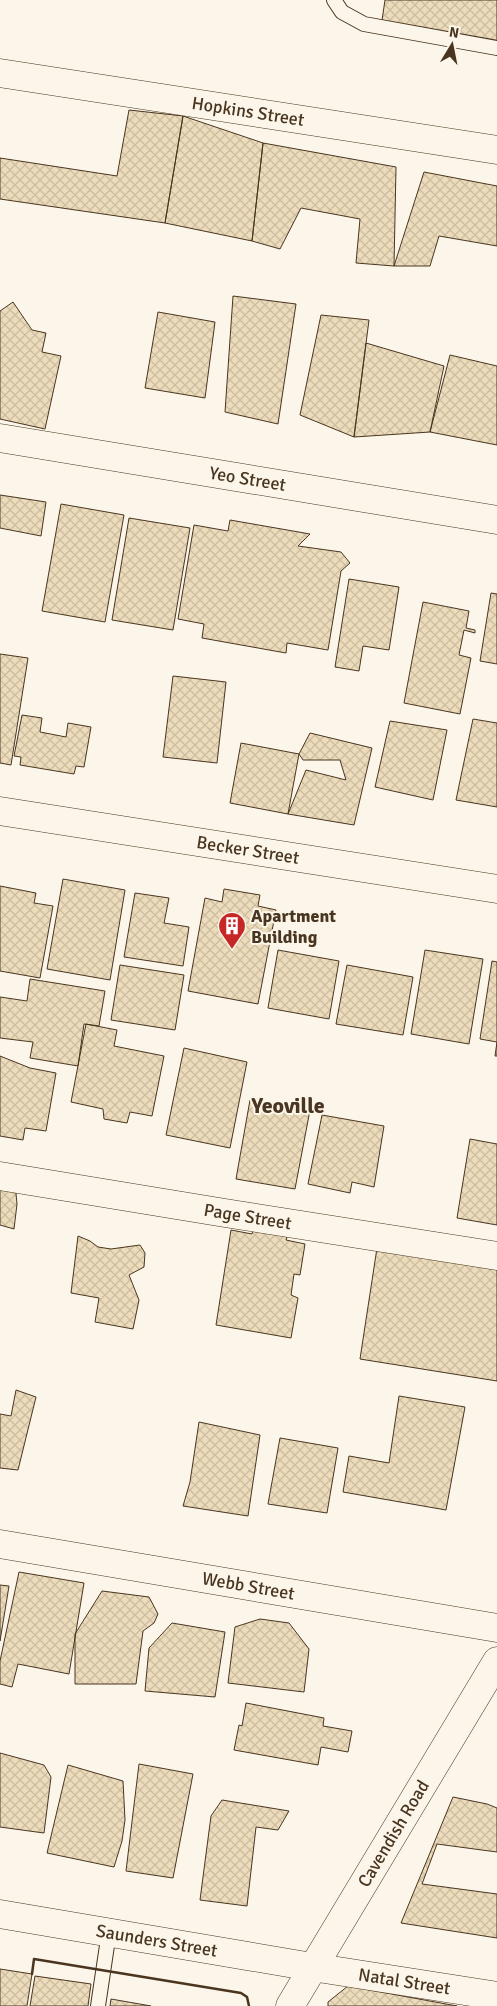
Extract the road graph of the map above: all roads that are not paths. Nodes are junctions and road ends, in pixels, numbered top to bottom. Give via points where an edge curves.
1 (334, 0) edge
2 (497, 48) edge
3 (0, 73) edge
4 (497, 150) edge
5 (0, 438) edge
6 (497, 520) edge
7 (0, 811) edge
8 (497, 889) edge
9 (0, 1176) edge
10 (497, 1256) edge
11 (0, 1544) edge
12 (497, 1628) edge
13 (497, 1661) edge
14 (0, 1914) edge
15 (109, 1932) junction
16 (312, 1967) junction
17 (497, 1996) edge
18 (98, 2006) edge
19 (290, 2006) edge

1 - 2 lane via 342,12 364,24
3 - 4 street, Hopkins Street
5 - 6 street, Yeo Street
7 - 8 street, Becker Street
9 - 10 street, Page Street
11 - 12 street, Webb Street
13 - 16 street, Cavendish Road
14 - 15 street, Saunders Street
15 - 16 street, Saunders Street
15 - 18 lane
16 - 17 street, Natal Street
16 - 19 street, Cavendish Road

